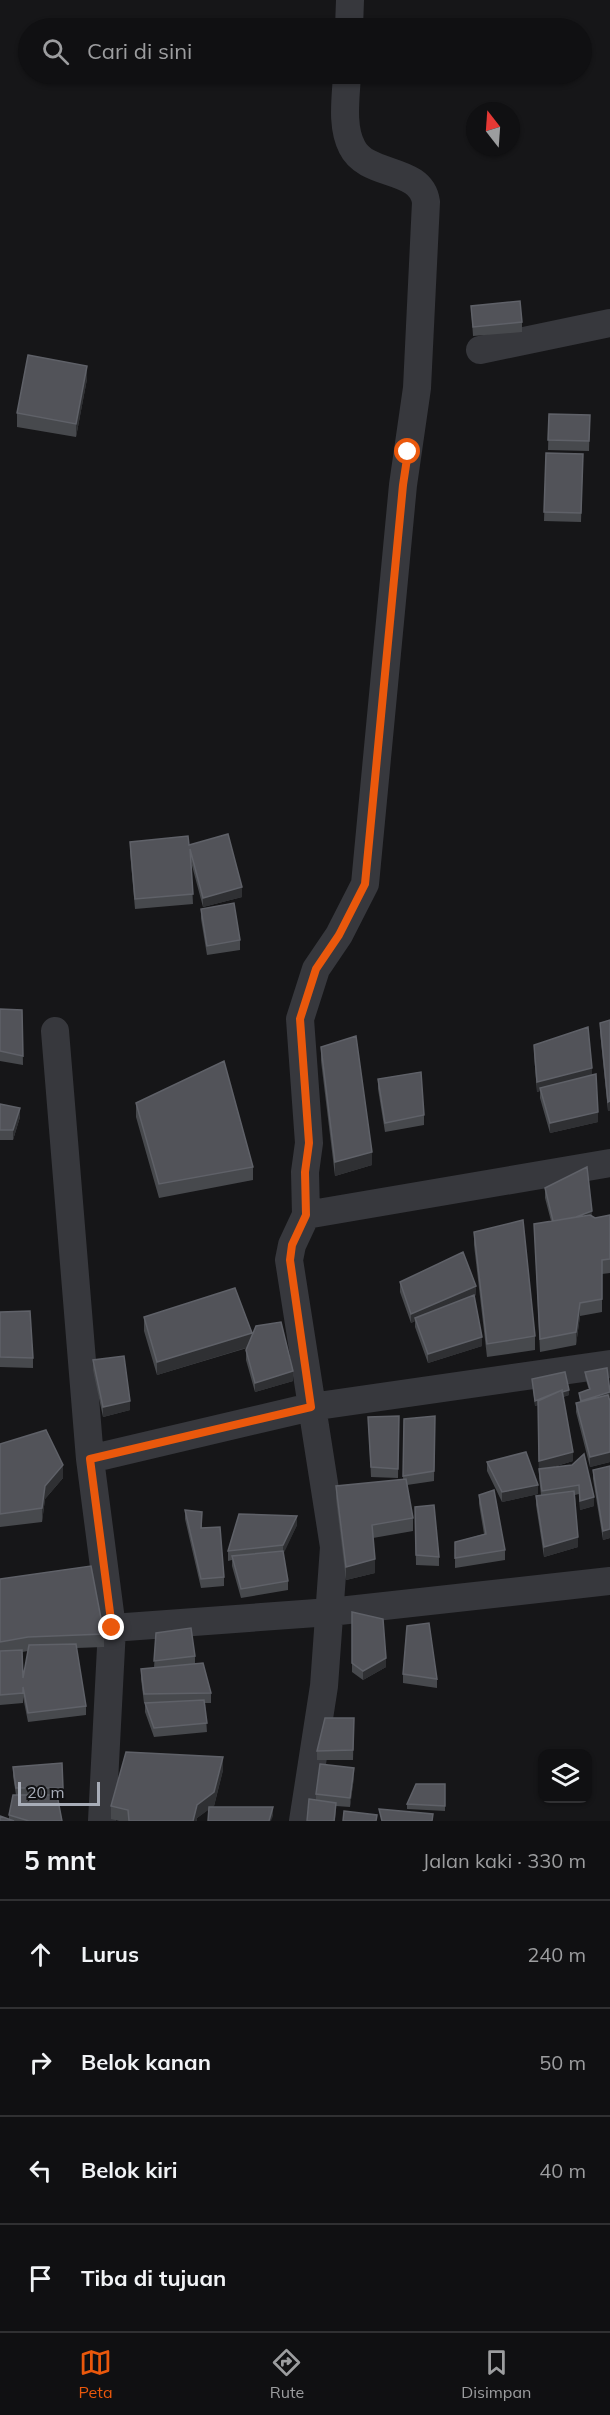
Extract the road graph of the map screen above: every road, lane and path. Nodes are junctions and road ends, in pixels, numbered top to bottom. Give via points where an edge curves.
1 (350, 0) edge
2 (349, 18) edge
3 (347, 84) edge
4 (610, 323) edge
5 (480, 350) dead end
6 (55, 1031) dead end
7 (610, 1163) edge
8 (306, 1215) junction
9 (610, 1364) edge
10 (311, 1407) junction
11 (90, 1459) junction
12 (610, 1581) edge
13 (330, 1612) junction
14 (112, 1628) junction
15 (102, 1821) edge
16 (303, 1821) edge

1 - 2 street
3 - 8 street via 345,123 352,147 372,166 415,182 426,202 417,388 403,485 365,884 316,969 300,1019 309,1143
4 - 5 street
6 - 11 street
7 - 8 street
8 - 10 street via 292,1245 290,1260
9 - 10 street
10 - 11 street
10 - 13 street via 334,1547
11 - 14 street
12 - 13 street
13 - 14 street
13 - 16 street via 324,1686
14 - 15 street

